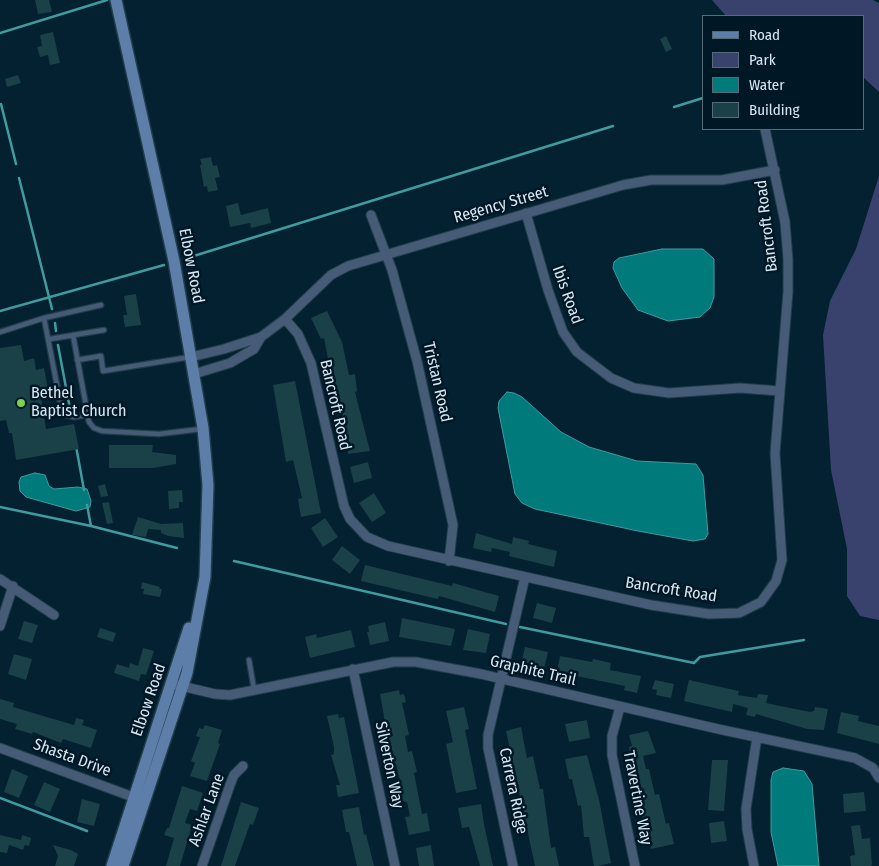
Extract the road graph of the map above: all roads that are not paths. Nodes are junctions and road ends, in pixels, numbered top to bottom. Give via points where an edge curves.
1 (116, 0) edge
2 (765, 130) edge
3 (775, 170) junction
4 (526, 213) junction
5 (371, 215) dead end
6 (386, 254) junction
7 (101, 305) dead end
8 (44, 318) junction
9 (285, 319) junction
10 (104, 330) dead end
11 (0, 332) edge
12 (73, 335) junction
13 (261, 337) junction
14 (50, 339) junction
15 (191, 357) junction
16 (77, 360) junction
17 (194, 374) junction
18 (780, 391) junction
19 (87, 415) junction
20 (202, 428) junction
21 (449, 560) junction
22 (525, 577) junction
23 (0, 579) edge
24 (13, 586) junction
25 (54, 614) dead end
26 (0, 626) edge
27 (249, 660) dead end
28 (353, 670) junction
29 (500, 678) junction
30 (178, 686) junction
31 (255, 691) junction
32 (620, 707) junction
33 (757, 737) junction
34 (0, 748) edge
35 (243, 766) dead end
36 (879, 778) edge
37 (133, 797) junction
38 (112, 866) edge
39 (123, 866) edge
40 (202, 866) edge
41 (395, 866) edge
42 (513, 866) edge
43 (635, 866) edge
44 (754, 866) edge

1 - 15 main road, Elbow Road via 172,247
2 - 3 street, Bancroft Road
3 - 4 street, Regency Street via 722,180 651,180
3 - 18 street, Bancroft Road via 788,259
4 - 6 street, Regency Street
4 - 18 street, Ibis Road via 564,332 577,352 611,378 634,388 669,393 740,388
5 - 6 street, Tristan Road
6 - 9 street, Regency Street via 331,275
6 - 21 street, Tristan Road via 417,361 448,496 453,525
7 - 8 lane
8 - 11 lane
8 - 14 lane
9 - 13 street, Regency Street
9 - 21 street, Bancroft Road via 298,334 311,363 339,492 350,518 367,537 378,543
10 - 12 lane
12 - 14 lane
12 - 16 lane
13 - 15 street, Regency Street
13 - 17 street, Regency Street via 254,349 230,363
14 - 19 lane via 61,406 66,415
15 - 16 lane via 103,371 101,356
15 - 17 main road, Elbow Road
16 - 19 lane
17 - 20 main road, Elbow Road
18 - 22 street, Bancroft Road via 775,453 782,560 776,580 760,602 740,612 709,614 651,605
19 - 20 lane via 89,422 102,431 159,434
20 - 30 main road, Elbow Road via 208,485 207,541 201,601
21 - 22 street, Bancroft Road
22 - 29 street, Carrera Ridge
23 - 24 street
24 - 25 street
24 - 26 street
27 - 31 lane
28 - 29 street, Graphite Trail via 393,662 416,662
28 - 31 street, Graphite Trail
28 - 41 street, Silverton Way
29 - 32 street, Graphite Trail
29 - 42 street, Carrera Ridge via 488,748
30 - 31 street, Graphite Trail via 223,696
30 - 37 main road, Elbow Road
30 - 39 main road, Elbow Road
32 - 33 street, Graphite Trail
32 - 43 street, Travertine Way via 612,736 612,754
33 - 36 street, Graphite Trail via 855,758 873,768
33 - 44 street via 746,810
34 - 37 street, Shasta Drive
35 - 40 street, Ashlar Lane via 234,775
37 - 38 main road, Elbow Road

